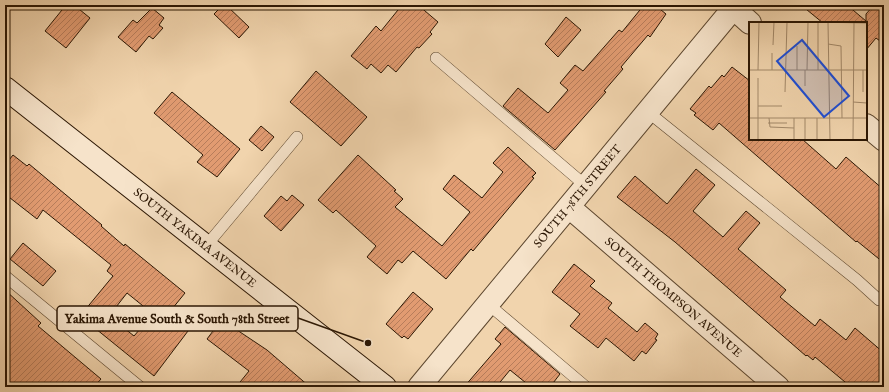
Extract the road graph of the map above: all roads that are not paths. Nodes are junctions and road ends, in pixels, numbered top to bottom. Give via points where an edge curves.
1 (733, 6) edge
2 (749, 22) edge
3 (436, 58) dead end
4 (5, 88) edge
5 (648, 112) junction
6 (867, 126) edge
7 (297, 136) dead end
8 (884, 140) edge
9 (586, 186) junction
10 (569, 207) junction
11 (206, 246) junction
12 (5, 276) edge
13 (879, 300) dead end
14 (488, 304) junction
15 (140, 387) edge
16 (384, 387) edge
17 (419, 387) edge
18 (586, 387) edge
19 (778, 387) edge

1 - 2 street
1 - 5 street, SOUTH 78TH STREET
3 - 9 lane
4 - 11 street, SOUTH YAKIMA AVENUE
5 - 9 street, SOUTH 78TH STREET
5 - 13 lane
6 - 8 street
7 - 11 lane
9 - 10 street, SOUTH 78TH STREET
10 - 14 street, SOUTH 78TH STREET
10 - 19 street, SOUTH THOMPSON AVENUE
11 - 16 street, SOUTH YAKIMA AVENUE
12 - 15 lane
14 - 17 street, SOUTH 78TH STREET
14 - 18 lane

